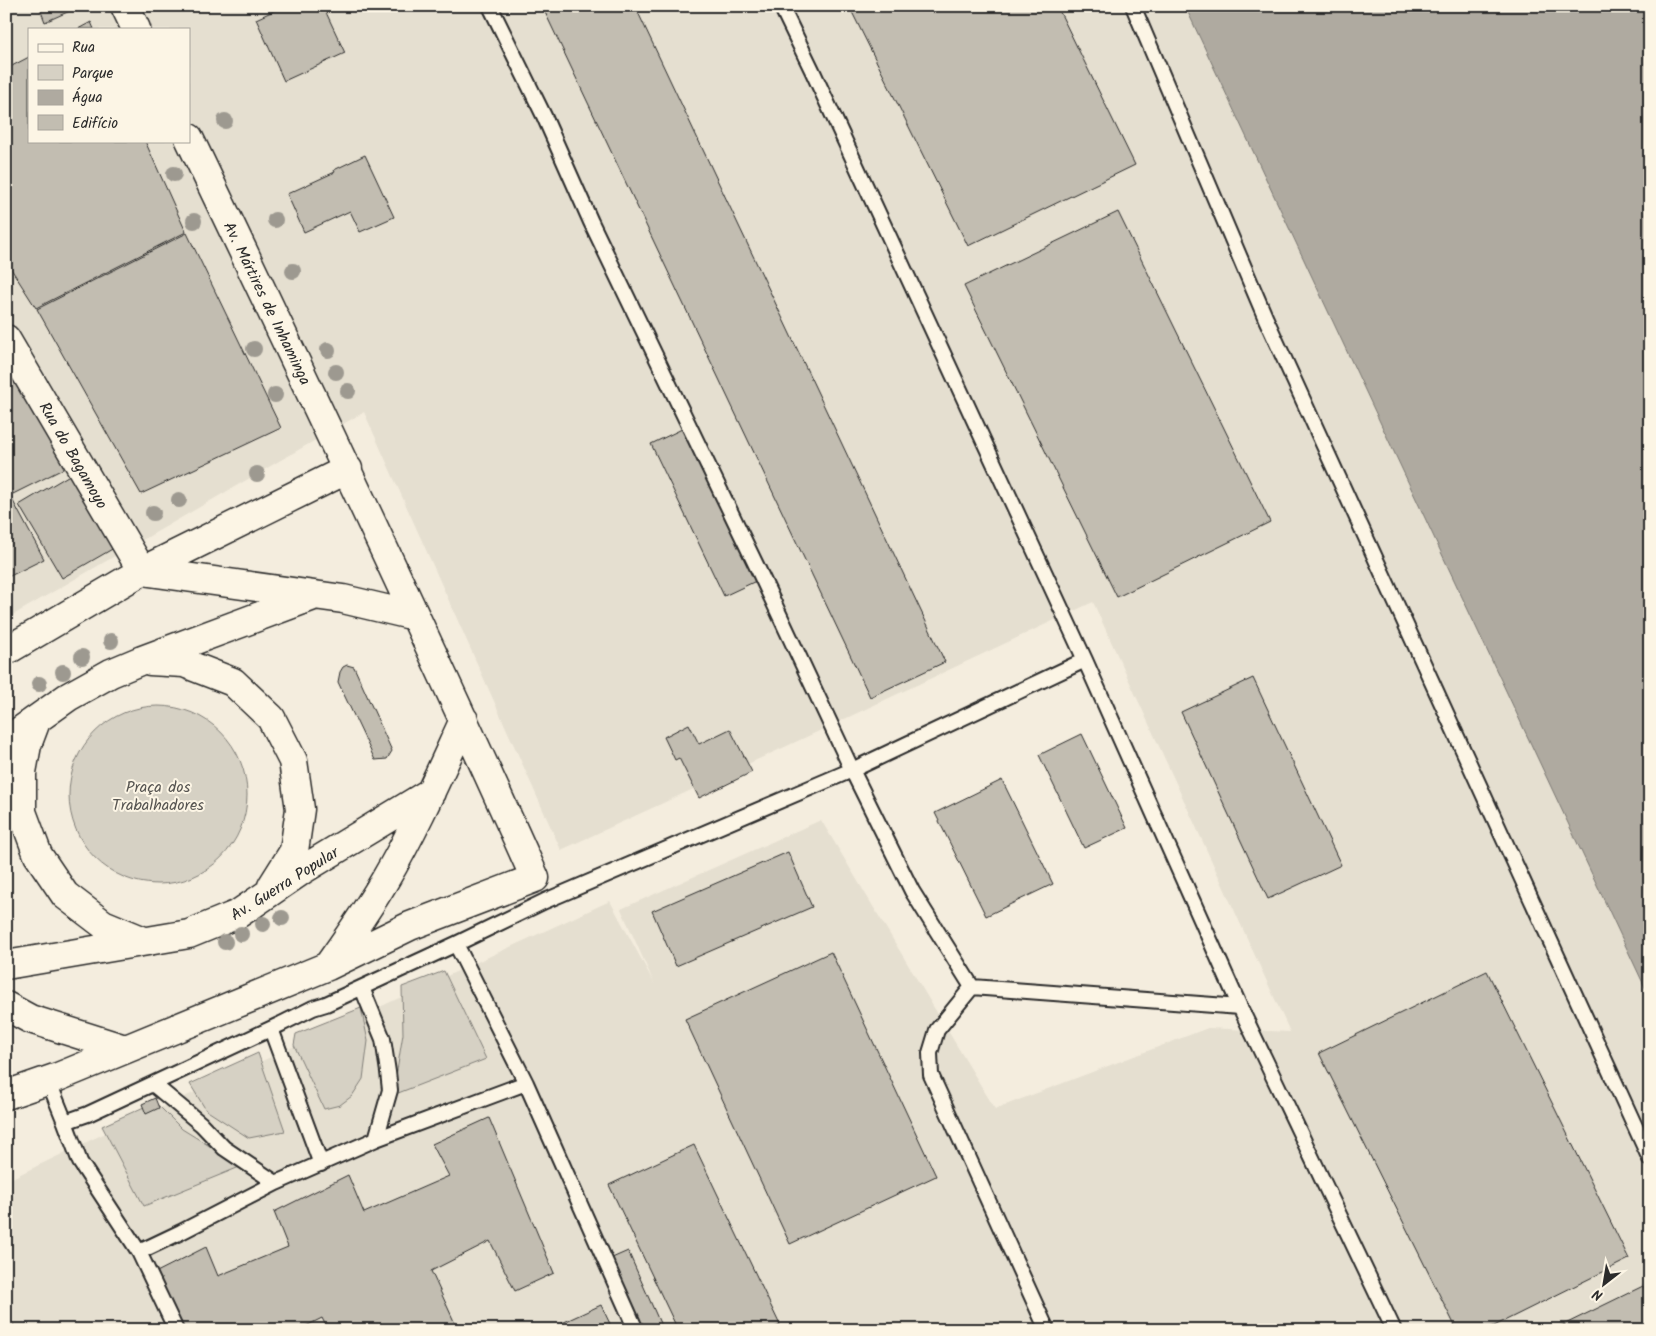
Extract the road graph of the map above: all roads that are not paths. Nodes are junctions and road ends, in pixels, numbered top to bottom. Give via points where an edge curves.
1 (125, 6) edge
2 (490, 6) edge
3 (781, 6) edge
4 (1133, 6) edge
5 (136, 28) edge
6 (190, 140) edge
7 (6, 339) edge
8 (348, 469) junction
9 (142, 571) junction
10 (315, 595) junction
11 (415, 616) junction
12 (6, 651) edge
13 (142, 660) junction
14 (1085, 660) junction
15 (464, 720) junction
16 (36, 721) junction
17 (6, 741) edge
18 (852, 770) junction
19 (431, 792) junction
20 (540, 889) junction
21 (268, 893) junction
22 (144, 941) junction
23 (456, 944) junction
24 (6, 965) edge
25 (328, 966) junction
26 (972, 987) junction
27 (362, 988) junction
28 (6, 1006) edge
29 (1240, 1007) junction
30 (271, 1029) junction
31 (125, 1049) junction
32 (53, 1078) junction
33 (526, 1083) junction
34 (153, 1084) junction
35 (6, 1096) edge
36 (65, 1122) junction
37 (376, 1139) junction
38 (1650, 1159) edge
39 (321, 1164) junction
40 (276, 1183) junction
41 (139, 1252) junction
42 (176, 1330) edge
43 (636, 1330) edge
44 (1047, 1330) edge
45 (1394, 1330) edge

1 - 5 street
2 - 18 lane
3 - 14 lane
4 - 38 lane via 1266,319
6 - 8 street, Av. Mártires de Inhaminga
7 - 9 street, Rua do Bagamoyo
8 - 9 street
8 - 11 street
9 - 10 street
9 - 12 street
10 - 11 street
10 - 13 street
11 - 15 street
13 - 16 street via 68,697
13 - 21 street via 184,663 233,682 271,718 293,761 300,809 294,851
14 - 18 lane
14 - 29 lane
15 - 19 street
15 - 20 street
16 - 17 street
16 - 22 street via 22,772 22,812 38,855 65,895 103,924
18 - 20 lane
18 - 26 lane via 912,891
19 - 21 street, Av. Guerra Popular
19 - 25 street via 385,880
20 - 23 lane
20 - 25 street via 410,926
21 - 22 street, Av. Guerra Popular via 238,914 189,934
22 - 24 street, Av. Guerra Popular
23 - 27 lane
23 - 33 lane
25 - 31 street
26 - 29 lane
26 - 44 lane via 937,1030 930,1053 931,1075
27 - 30 lane
27 - 37 lane via 383,1038 390,1090
28 - 31 street via 30,1019
29 - 45 lane
30 - 34 lane
30 - 39 lane
31 - 32 street
32 - 35 street
32 - 36 lane
33 - 37 lane
33 - 43 lane
34 - 36 lane
34 - 40 lane via 224,1148
36 - 41 lane via 80,1162
37 - 39 lane
39 - 40 lane
40 - 41 lane
41 - 42 lane

